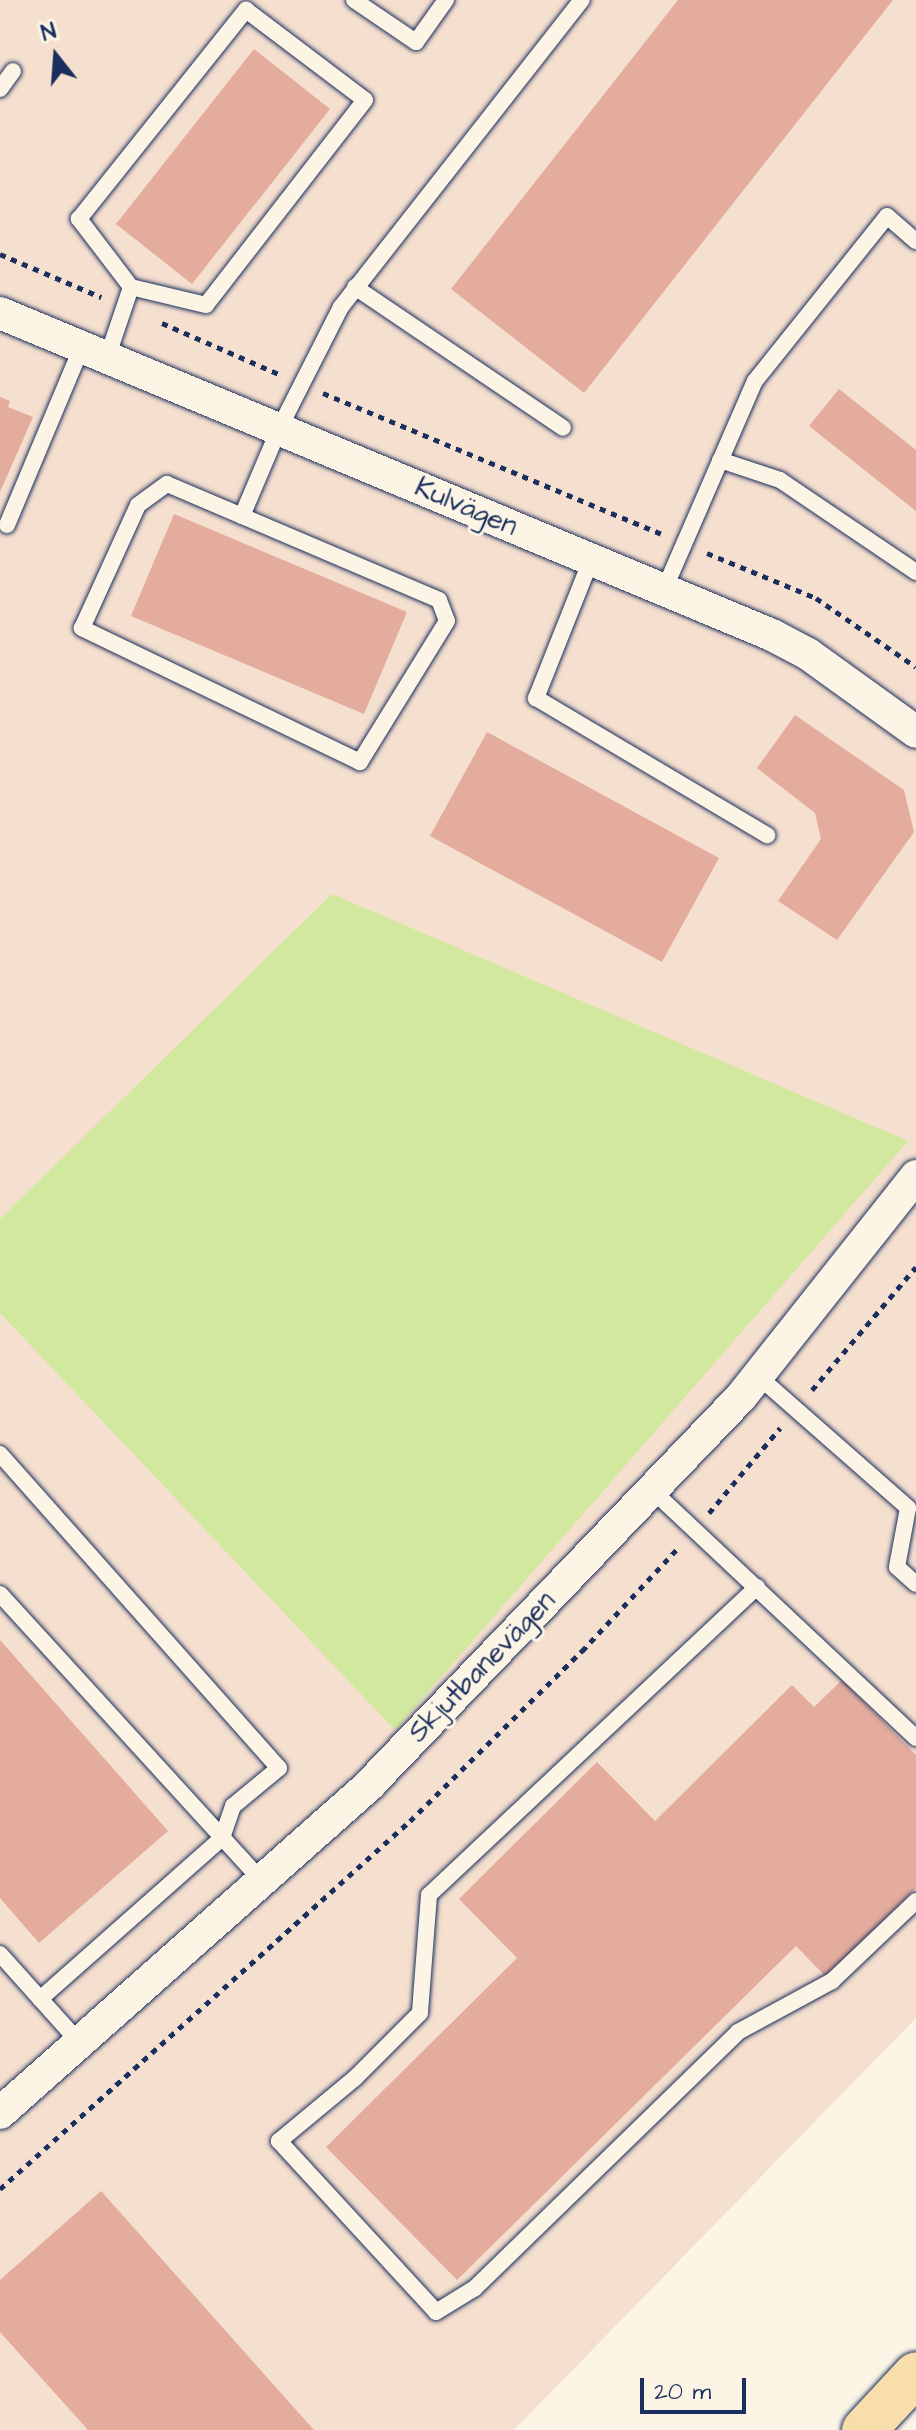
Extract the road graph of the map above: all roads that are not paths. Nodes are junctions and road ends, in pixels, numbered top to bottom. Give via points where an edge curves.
1 (354, 0) edge
2 (446, 0) edge
3 (582, 0) edge
4 (13, 71) dead end
5 (0, 89) edge
6 (916, 241) edge
7 (131, 287) junction
8 (355, 287) junction
9 (0, 313) edge
10 (94, 352) junction
11 (563, 428) dead end
12 (279, 429) junction
13 (720, 460) junction
14 (242, 516) junction
15 (7, 525) dead end
16 (591, 560) junction
17 (916, 572) edge
18 (664, 590) junction
19 (916, 732) edge
20 (767, 835) dead end
21 (914, 1183) edge
22 (758, 1376) junction
23 (0, 1454) edge
24 (652, 1490) junction
25 (916, 1584) edge
26 (757, 1587) junction
27 (0, 1594) edge
28 (916, 1738) edge
29 (222, 1838) junction
30 (261, 1880) junction
31 (916, 1901) edge
32 (0, 1954) edge
33 (40, 1999) junction
34 (79, 2042) junction
35 (0, 2113) edge
36 (916, 2374) edge
37 (864, 2430) edge

1 - 2 lane via 416,42
3 - 8 lane
4 - 5 lane
6 - 13 lane via 887,216 755,381
7 - 7 lane via 79,219 246,10 365,100 206,305
7 - 10 lane
8 - 11 lane
8 - 12 lane
9 - 10 street, Kulvägen
10 - 12 street, Kulvägen
10 - 15 lane
12 - 14 lane
12 - 16 street, Kulvägen
13 - 17 lane via 780,480
13 - 18 lane
14 - 14 lane via 167,484 138,505 82,628 360,762 447,621 439,600
16 - 18 street, Kulvägen
16 - 20 lane via 536,698
18 - 19 street, Kulvägen via 808,654
21 - 22 street, Skjutbanevägen
22 - 24 street, Skjutbanevägen
22 - 25 lane via 908,1508 897,1567
23 - 29 lane via 279,1768 233,1806
24 - 26 lane
24 - 30 street, Skjutbanevägen via 370,1784
26 - 28 lane
26 - 31 lane via 429,1895 420,2013 355,2078 279,2141 436,2312 475,2288 738,2032 832,1981
27 - 29 lane
29 - 30 lane
29 - 33 lane
30 - 34 street, Skjutbanevägen
32 - 33 lane
33 - 34 lane
34 - 35 street, Skjutbanevägen
36 - 37 highway

